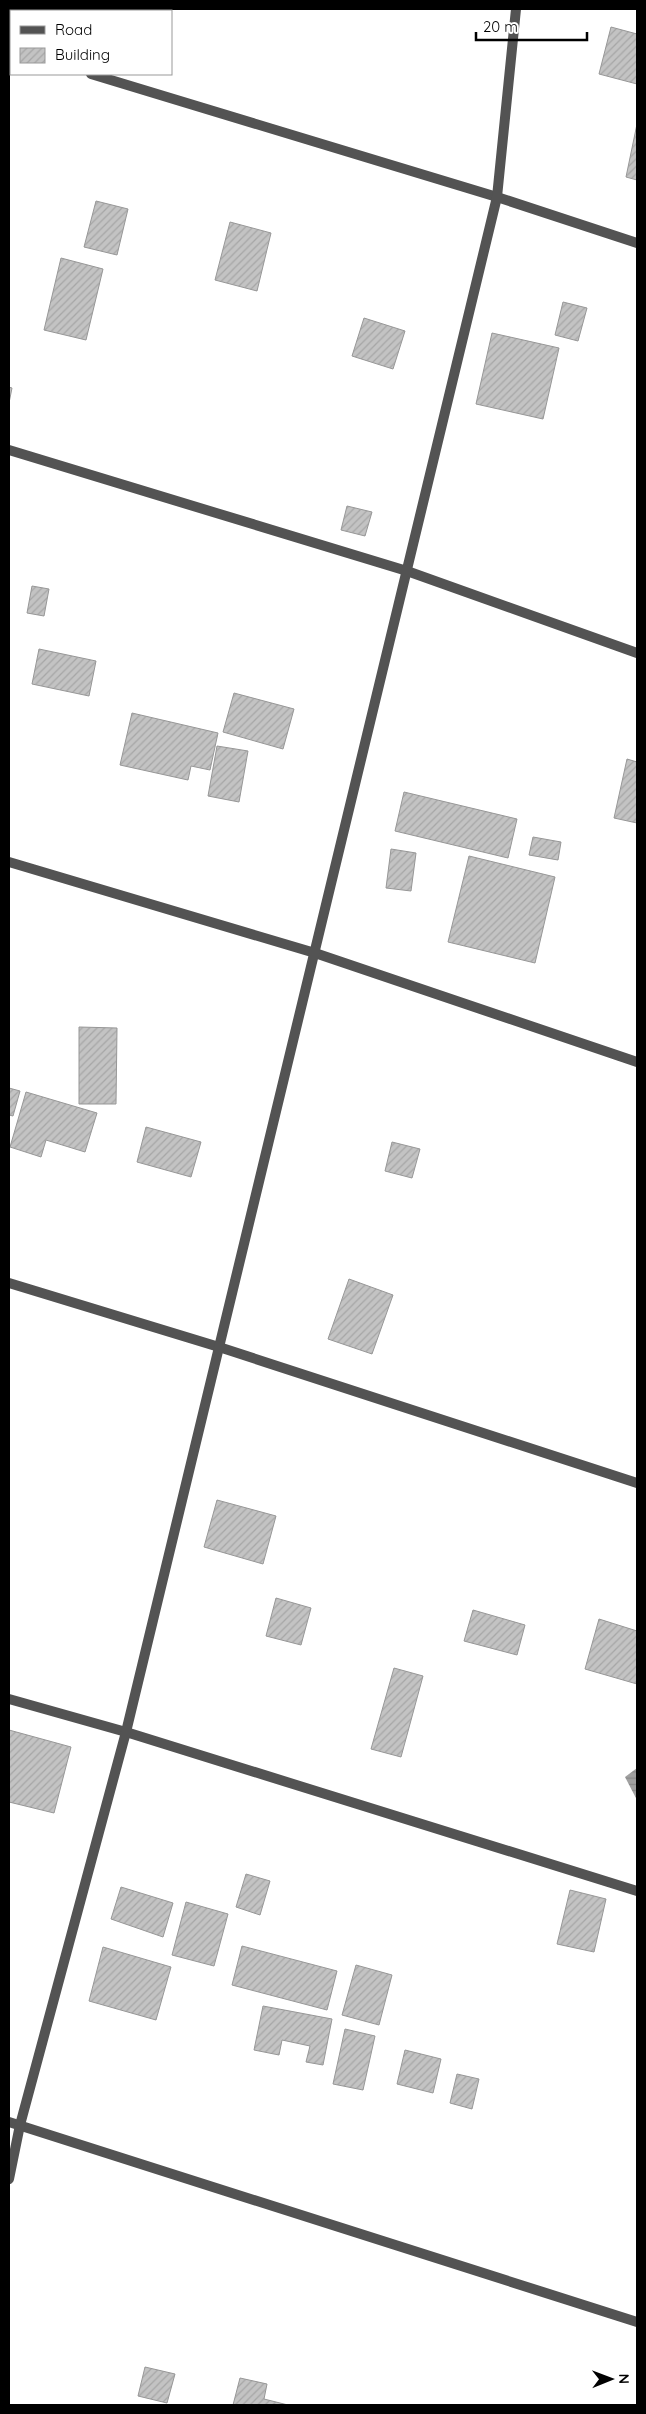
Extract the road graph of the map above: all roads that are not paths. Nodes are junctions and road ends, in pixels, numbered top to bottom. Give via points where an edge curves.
1 (516, 9) edge
2 (95, 75) edge
3 (497, 197) junction
4 (637, 243) edge
5 (9, 450) edge
6 (407, 570) junction
7 (637, 653) edge
8 (9, 862) edge
9 (314, 953) junction
10 (637, 1062) edge
11 (9, 1283) edge
12 (219, 1347) junction
13 (637, 1483) edge
14 (9, 1699) edge
15 (126, 1732) junction
16 (637, 1891) edge
17 (9, 2122) edge
18 (20, 2125) junction
19 (9, 2179) edge
20 (637, 2322) edge

1 - 3 street
2 - 3 street
3 - 4 street
3 - 6 street
5 - 6 street
6 - 7 street
6 - 9 street
8 - 9 street
9 - 10 street
9 - 12 street
11 - 12 street
12 - 13 street
12 - 15 street
14 - 15 street
15 - 16 street
15 - 18 street
17 - 18 street
18 - 19 street
18 - 20 street

